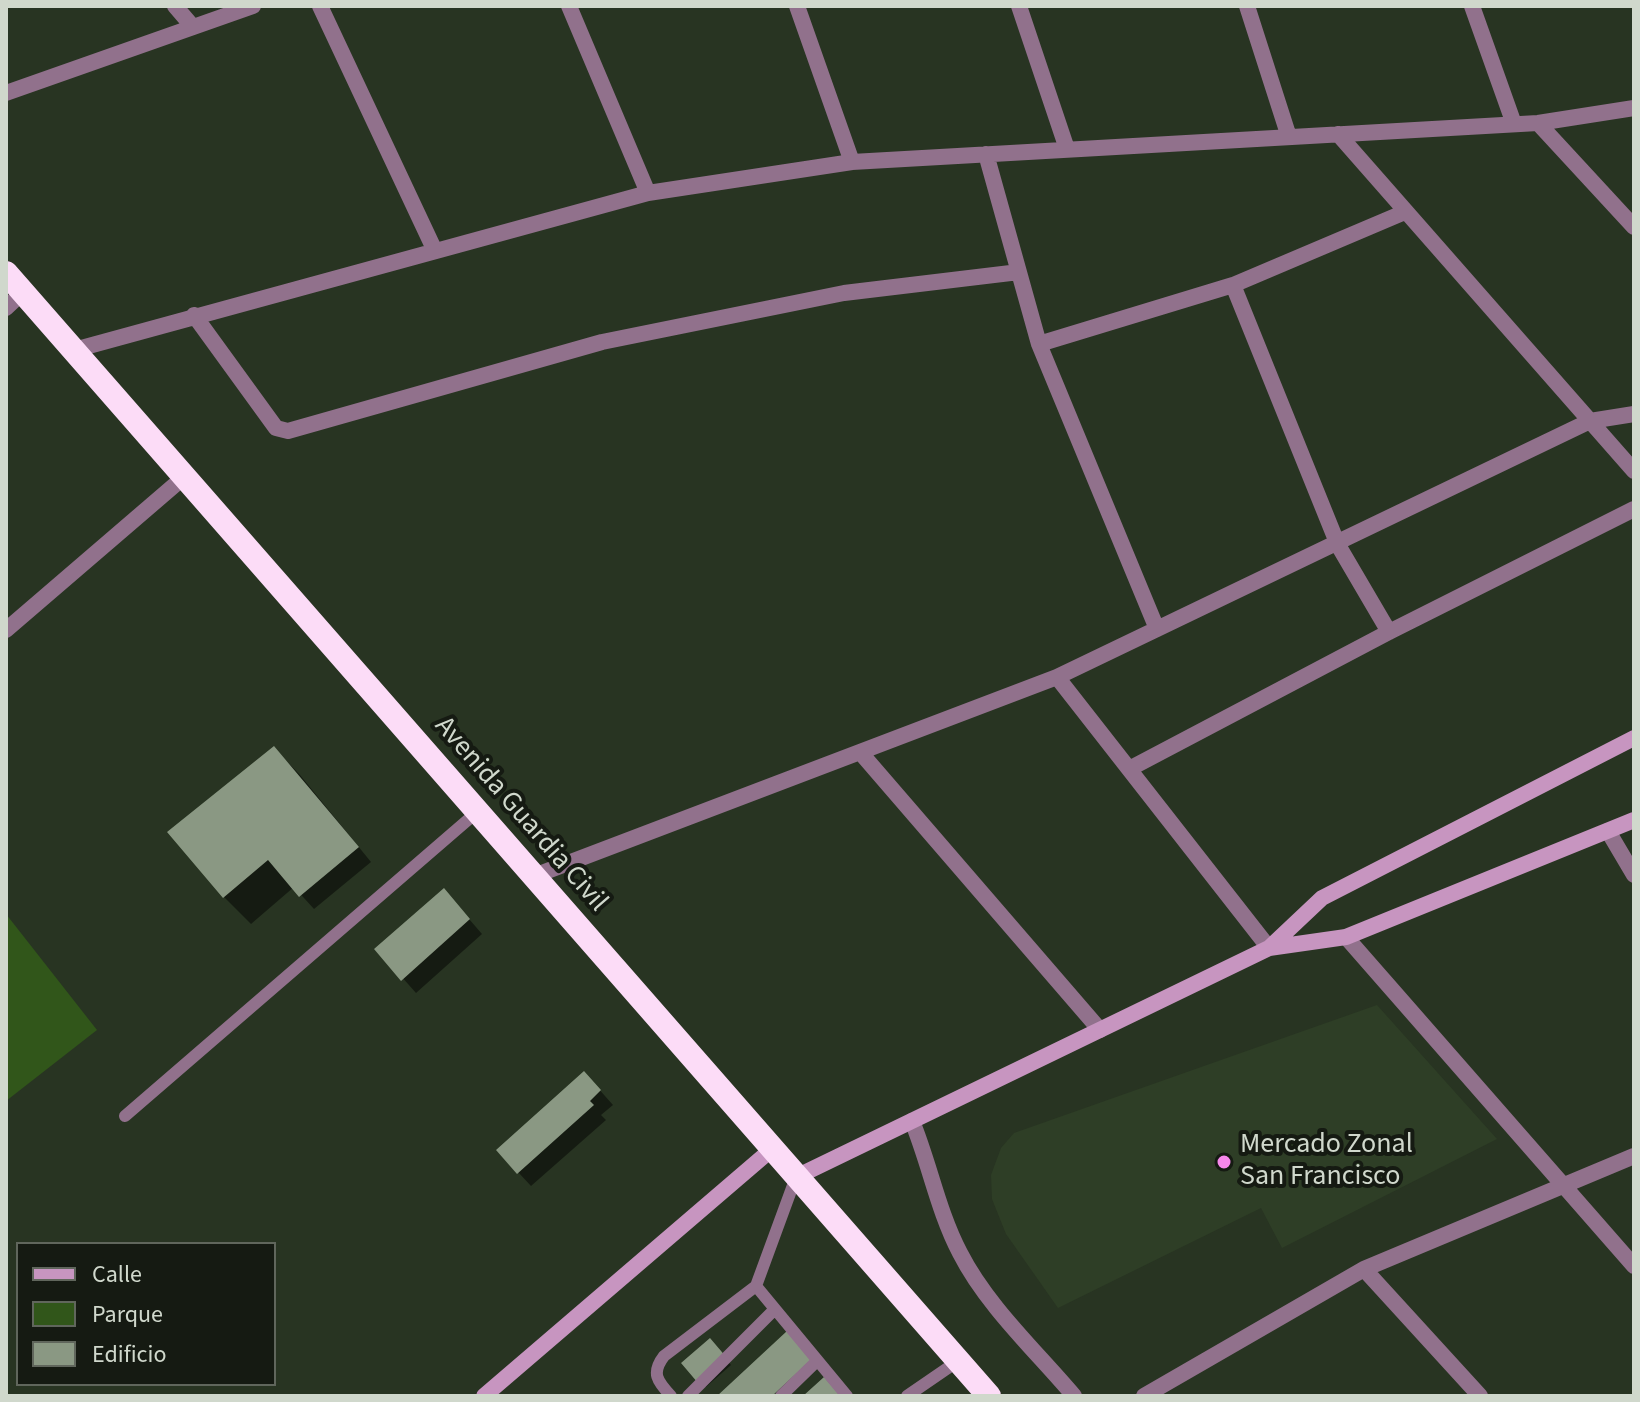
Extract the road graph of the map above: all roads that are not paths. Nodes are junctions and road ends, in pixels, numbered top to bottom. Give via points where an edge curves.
1 (175, 6) edge
2 (253, 6) edge
3 (320, 6) edge
4 (569, 6) edge
5 (797, 6) edge
6 (1019, 6) edge
7 (1247, 6) edge
8 (1472, 6) edge
9 (193, 27) junction
10 (6, 93) edge
11 (1634, 108) edge
12 (1538, 123) junction
13 (1514, 124) junction
14 (1338, 134) junction
15 (1289, 137) junction
16 (1067, 149) junction
17 (986, 154) junction
18 (852, 162) junction
19 (648, 193) junction
20 (1405, 212) junction
21 (1634, 227) edge
22 (435, 251) junction
23 (1019, 272) junction
24 (6, 273) edge
25 (1233, 285) junction
26 (14, 300) edge
27 (194, 315) junction
28 (1039, 344) junction
29 (74, 350) junction
30 (1634, 414) edge
31 (1590, 421) junction
32 (1634, 471) edge
33 (184, 477) junction
34 (1634, 509) edge
35 (1338, 545) junction
36 (1157, 629) junction
37 (6, 630) edge
38 (1389, 632) junction
39 (1057, 677) junction
40 (1634, 738) edge
41 (860, 752) junction
42 (1129, 769) junction
43 (477, 812) junction
44 (1634, 820) edge
45 (1608, 831) junction
46 (1634, 875) edge
47 (534, 876) junction
48 (1346, 937) junction
49 (1269, 948) junction
50 (1100, 1030) junction
51 (125, 1116) dead end
52 (912, 1121) junction
53 (772, 1149) junction
54 (1634, 1156) edge
55 (796, 1177) junction
56 (1560, 1185) junction
57 (1634, 1266) edge
58 (1364, 1269) junction
59 (756, 1286) junction
60 (773, 1311) junction
61 (817, 1361) junction
62 (958, 1361) junction
63 (484, 1396) edge
64 (671, 1396) edge
65 (688, 1396) edge
66 (781, 1396) edge
67 (847, 1396) edge
68 (907, 1396) edge
69 (989, 1396) edge
70 (1074, 1396) edge
71 (1144, 1396) edge
72 (1480, 1396) edge

1 - 9 street
2 - 9 street
3 - 22 street
4 - 19 street
5 - 18 street
6 - 16 street
7 - 15 street
8 - 13 street
9 - 10 street
11 - 12 street
12 - 13 street
12 - 21 street
13 - 14 street
14 - 15 street
14 - 20 street
15 - 16 street
16 - 17 street
17 - 18 street
17 - 23 street
18 - 19 street
19 - 22 street
20 - 25 street
20 - 31 street
22 - 27 street
23 - 27 street via 844,293 602,342 288,431 276,428
23 - 28 street
24 - 26 highway, Avenida Guardia Civil
25 - 28 street
25 - 35 street
26 - 29 highway, Avenida Guardia Civil
27 - 29 street
28 - 36 street
29 - 33 highway, Avenida Guardia Civil
30 - 31 street
31 - 32 street
31 - 35 street
33 - 37 street
33 - 43 highway, Avenida Guardia Civil
34 - 38 street
35 - 36 street
35 - 38 street
36 - 39 street
38 - 42 street
39 - 41 street
39 - 42 street
40 - 49 street via 1322,898
41 - 47 street
41 - 50 street
42 - 49 street
43 - 47 highway, Avenida Guardia Civil
43 - 51 lane
44 - 45 street
45 - 46 street
45 - 48 street
47 - 53 highway, Avenida Guardia Civil
48 - 49 street
48 - 56 street
49 - 50 street
50 - 52 street
52 - 55 street
52 - 70 street via 939,1208 961,1256
53 - 55 highway, Avenida Guardia Civil
53 - 63 street
54 - 56 street
55 - 59 lane
55 - 62 highway, Avenida Guardia Civil
56 - 57 street
56 - 58 street
58 - 71 street
58 - 72 street
59 - 60 lane
59 - 64 lane via 664,1356 655,1374
60 - 61 lane
60 - 65 lane
61 - 66 lane
61 - 67 lane
62 - 68 lane
62 - 69 highway, Avenida Guardia Civil

